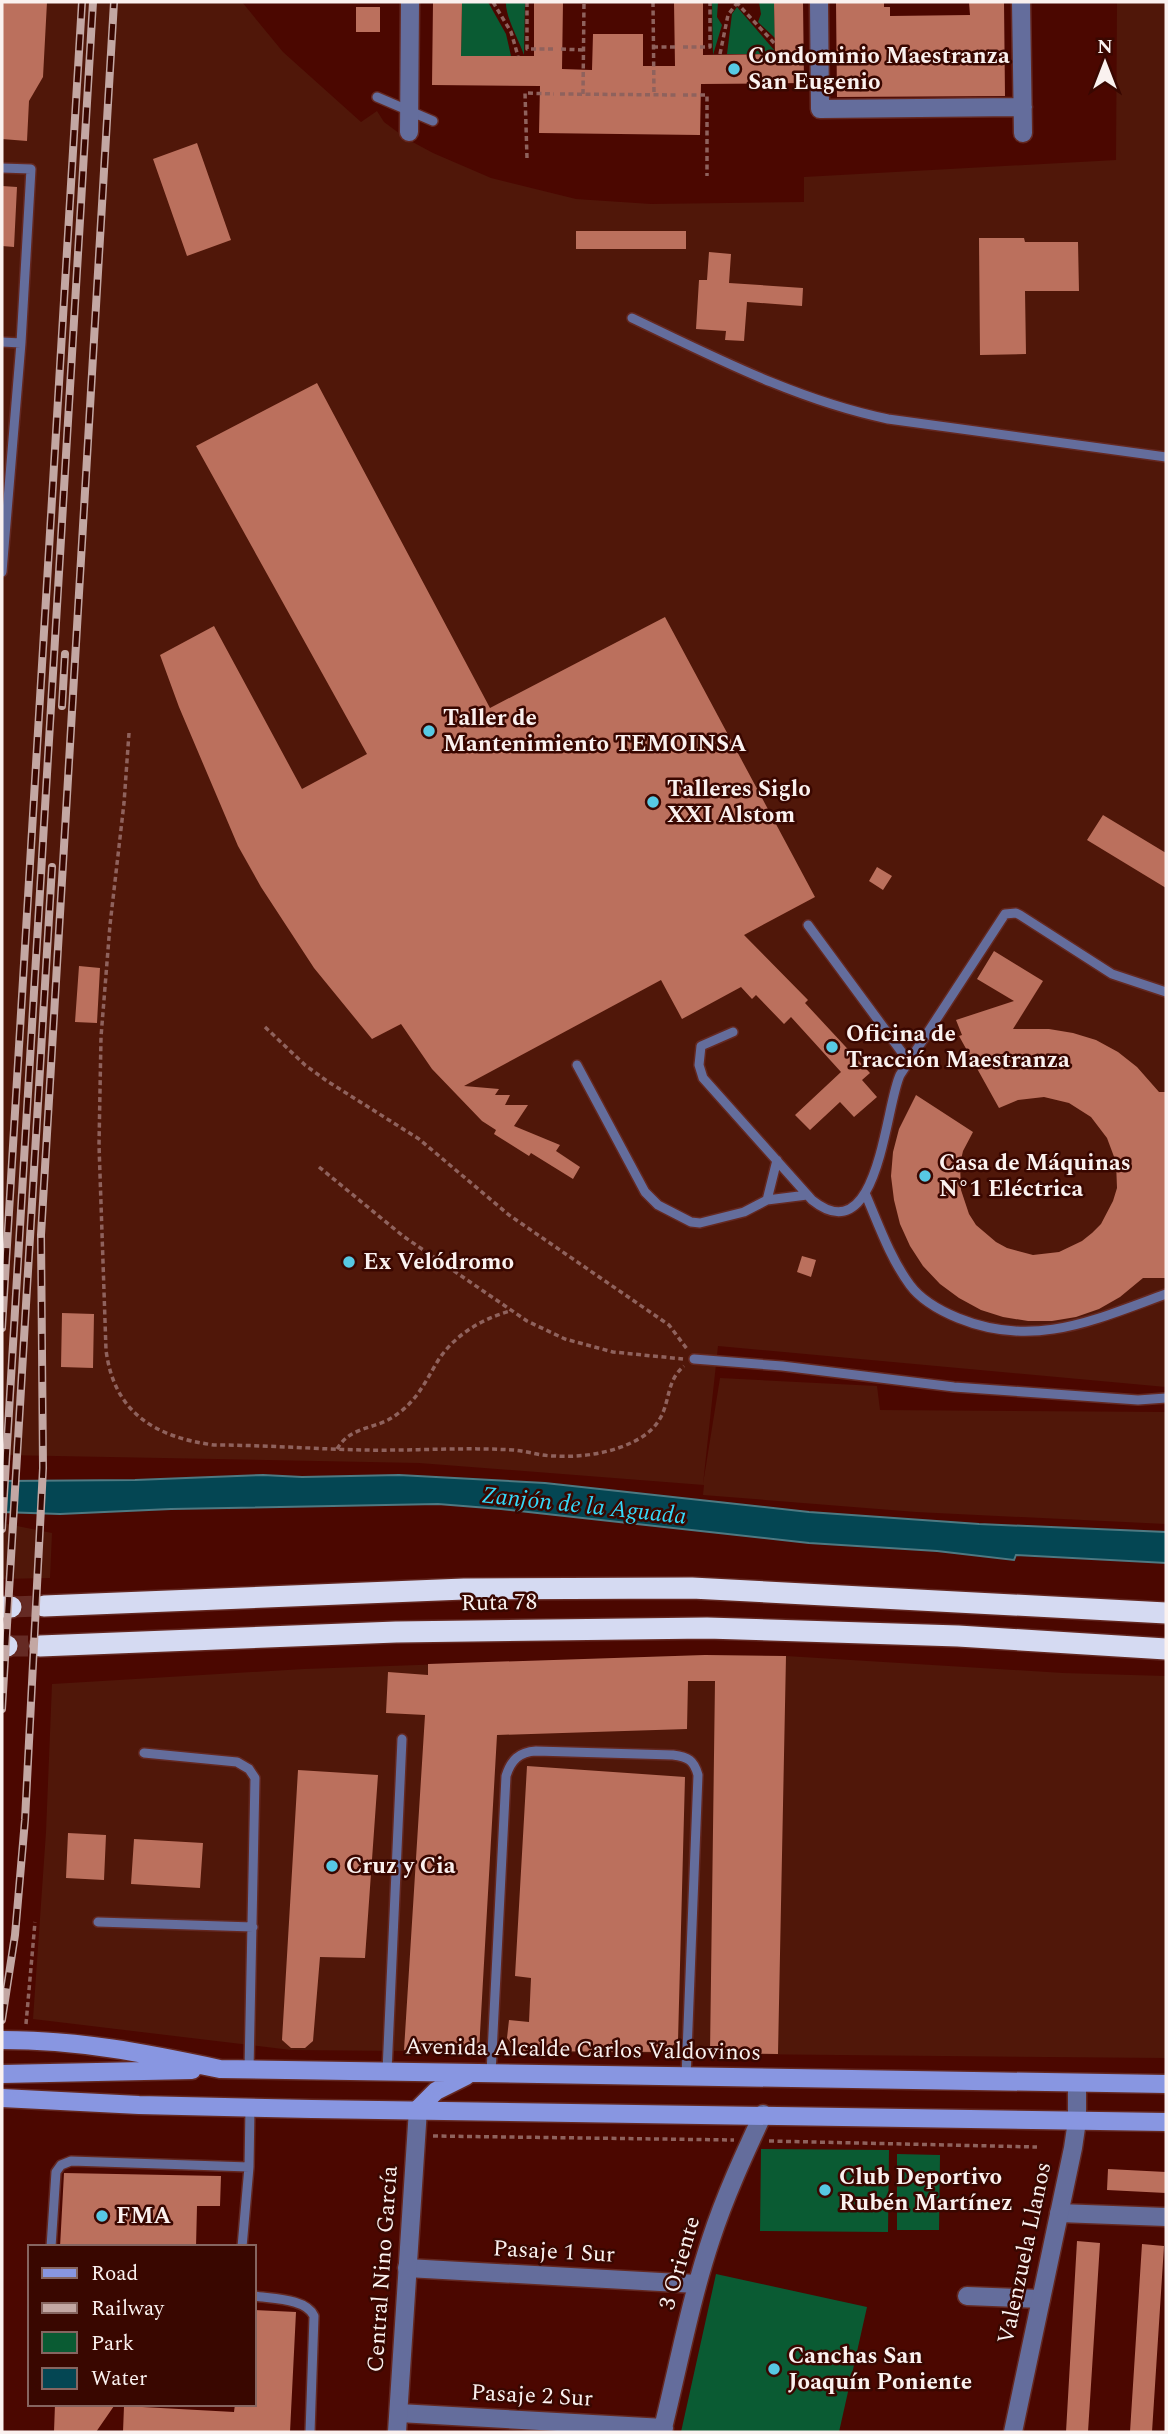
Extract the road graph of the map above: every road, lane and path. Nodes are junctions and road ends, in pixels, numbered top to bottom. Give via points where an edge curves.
1 (410, 2) edge
2 (493, 2) edge
3 (527, 2) edge
4 (584, 2) edge
5 (653, 2) edge
6 (710, 2) edge
7 (737, 2) edge
8 (819, 2) edge
9 (1021, 2) edge
10 (775, 44) dead end
11 (653, 47) junction
12 (676, 47) dead end
13 (683, 47) dead end
14 (554, 49) dead end
15 (561, 49) dead end
16 (583, 50) junction
17 (720, 54) dead end
18 (518, 56) dead end
19 (554, 94) dead end
20 (560, 94) dead end
21 (583, 94) junction
22 (654, 95) junction
23 (677, 95) dead end
24 (683, 95) dead end
25 (377, 97) dead end
26 (1023, 107) junction
27 (410, 109) junction
28 (433, 121) dead end
29 (409, 132) dead end
30 (1023, 133) dead end
31 (527, 158) dead end
32 (2, 168) edge
33 (707, 176) dead end
34 (632, 318) dead end
35 (2, 342) edge
36 (21, 343) junction
37 (1166, 457) edge
38 (4, 513) edge
39 (2, 572) edge
40 (129, 733) dead end
41 (808, 925) dead end
42 (1166, 992) edge
43 (265, 1027) dead end
44 (733, 1032) dead end
45 (909, 1062) junction
46 (577, 1065) dead end
47 (777, 1160) junction
48 (319, 1167) dead end
49 (865, 1193) junction
50 (807, 1195) junction
51 (767, 1200) junction
52 (1166, 1294) edge
53 (510, 1311) junction
54 (694, 1359) junction
55 (1166, 1398) edge
56 (337, 1449) junction
57 (44, 1606) tunnel mouth
58 (1166, 1613) edge
59 (40, 1646) tunnel mouth
60 (1166, 1649) edge
61 (402, 1739) dead end
62 (144, 1753) dead end
63 (35, 1922) dead end
64 (98, 1922) dead end
65 (253, 1927) junction
66 (2, 2040) edge
67 (24, 2040) junction
68 (220, 2069) junction
69 (249, 2069) junction
70 (387, 2071) junction
71 (472, 2073) junction
72 (491, 2073) junction
73 (2, 2074) edge
74 (686, 2077) junction
75 (1077, 2083) junction
76 (1166, 2084) edge
77 (2, 2098) edge
78 (250, 2108) junction
79 (763, 2114) junction
80 (418, 2115) junction
81 (1077, 2121) junction
82 (1166, 2122) edge
83 (751, 2140) junction
84 (1037, 2147) dead end
85 (248, 2167) junction
86 (1059, 2213) junction
87 (1166, 2217) edge
88 (51, 2245) edge
89 (242, 2245) edge
90 (407, 2268) junction
91 (697, 2284) junction
92 (256, 2296) edge
93 (967, 2296) dead end
94 (1041, 2299) junction
95 (399, 2413) junction
96 (663, 2430) edge
97 (310, 2432) edge
98 (397, 2432) edge
99 (1013, 2432) edge

1 - 27 street
2 - 18 path via 511,32
3 - 14 path via 527,49
4 - 16 path
5 - 11 path
6 - 13 path via 710,47
7 - 10 path
7 - 17 path via 728,15
8 - 26 street via 820,109
9 - 26 street
11 - 12 path
11 - 22 path
15 - 16 path
16 - 21 path
19 - 31 path via 525,93
20 - 21 path
21 - 22 path
22 - 23 path
24 - 33 path via 708,95
25 - 27 lane
26 - 30 street
27 - 28 lane
27 - 29 street
32 - 36 lane via 31,169
34 - 37 lane via 782,388 859,413
35 - 36 lane
36 - 38 lane
38 - 39 lane
40 - 56 path via 100,1063 108,1365 127,1405 148,1424 173,1437 214,1445
41 - 45 lane
42 - 45 lane via 1112,974 1020,915 1006,914
43 - 54 path via 305,1065 419,1139 509,1215 669,1325
44 - 47 lane via 701,1046 703,1078
45 - 49 lane via 895,1085 887,1130
46 - 51 lane via 645,1192 658,1205 701,1223 744,1212
47 - 50 lane
47 - 51 lane
48 - 53 path via 403,1236
49 - 50 lane via 849,1210 836,1212 822,1208
49 - 52 lane via 911,1287 938,1309 981,1327 1022,1333 1061,1328
50 - 51 lane
53 - 54 path via 586,1346
53 - 56 path via 461,1335 408,1406 384,1422 348,1434
54 - 55 lane via 954,1387
54 - 56 path via 674,1378 666,1409 653,1429 637,1440 594,1454 554,1457 515,1450
57 - 58 highway, Ruta 78 via 580,1588 705,1589
59 - 60 highway, Ruta 78 via 540,1629 707,1628
61 - 70 lane
62 - 65 lane via 237,1762 255,1778
63 - 67 path
64 - 65 lane
65 - 69 lane
66 - 67 main road, Avenida Alcalde Carlos Valdovinos
67 - 68 main road, Avenida Alcalde Carlos Valdovinos via 110,2046
68 - 69 main road, Avenida Alcalde Carlos Valdovinos
68 - 73 main road
69 - 70 main road, Avenida Alcalde Carlos Valdovinos
70 - 71 main road, Avenida Alcalde Carlos Valdovinos
71 - 72 main road, Avenida Alcalde Carlos Valdovinos
71 - 80 main road via 436,2091
72 - 74 main road, Avenida Alcalde Carlos Valdovinos
72 - 74 lane via 506,1776 519,1755 536,1751 685,1756 696,1766
74 - 75 main road, Avenida Alcalde Carlos Valdovinos
75 - 76 main road, Avenida Alcalde Carlos Valdovinos
75 - 81 street, Valenzuela Llanos
77 - 78 main road
78 - 80 main road
78 - 85 lane
79 - 80 main road
79 - 81 main road
79 - 83 street, 3 Oriente
80 - 83 path via 432,2122 433,2136
80 - 90 street, Central Nino García
81 - 82 main road
81 - 86 street, Valenzuela Llanos
83 - 84 path
83 - 91 street, 3 Oriente via 723,2204
85 - 88 lane via 71,2161 56,2172
85 - 89 lane
86 - 87 street
86 - 94 street, Valenzuela Llanos
90 - 91 street, Pasaje 1 Sur
90 - 95 street, Central Nino García
91 - 96 street, 3 Oriente
92 - 97 lane via 302,2305 314,2316
93 - 94 street
94 - 99 street, Valenzuela Llanos
95 - 96 street, Pasaje 2 Sur
95 - 98 street, Central Nino García

